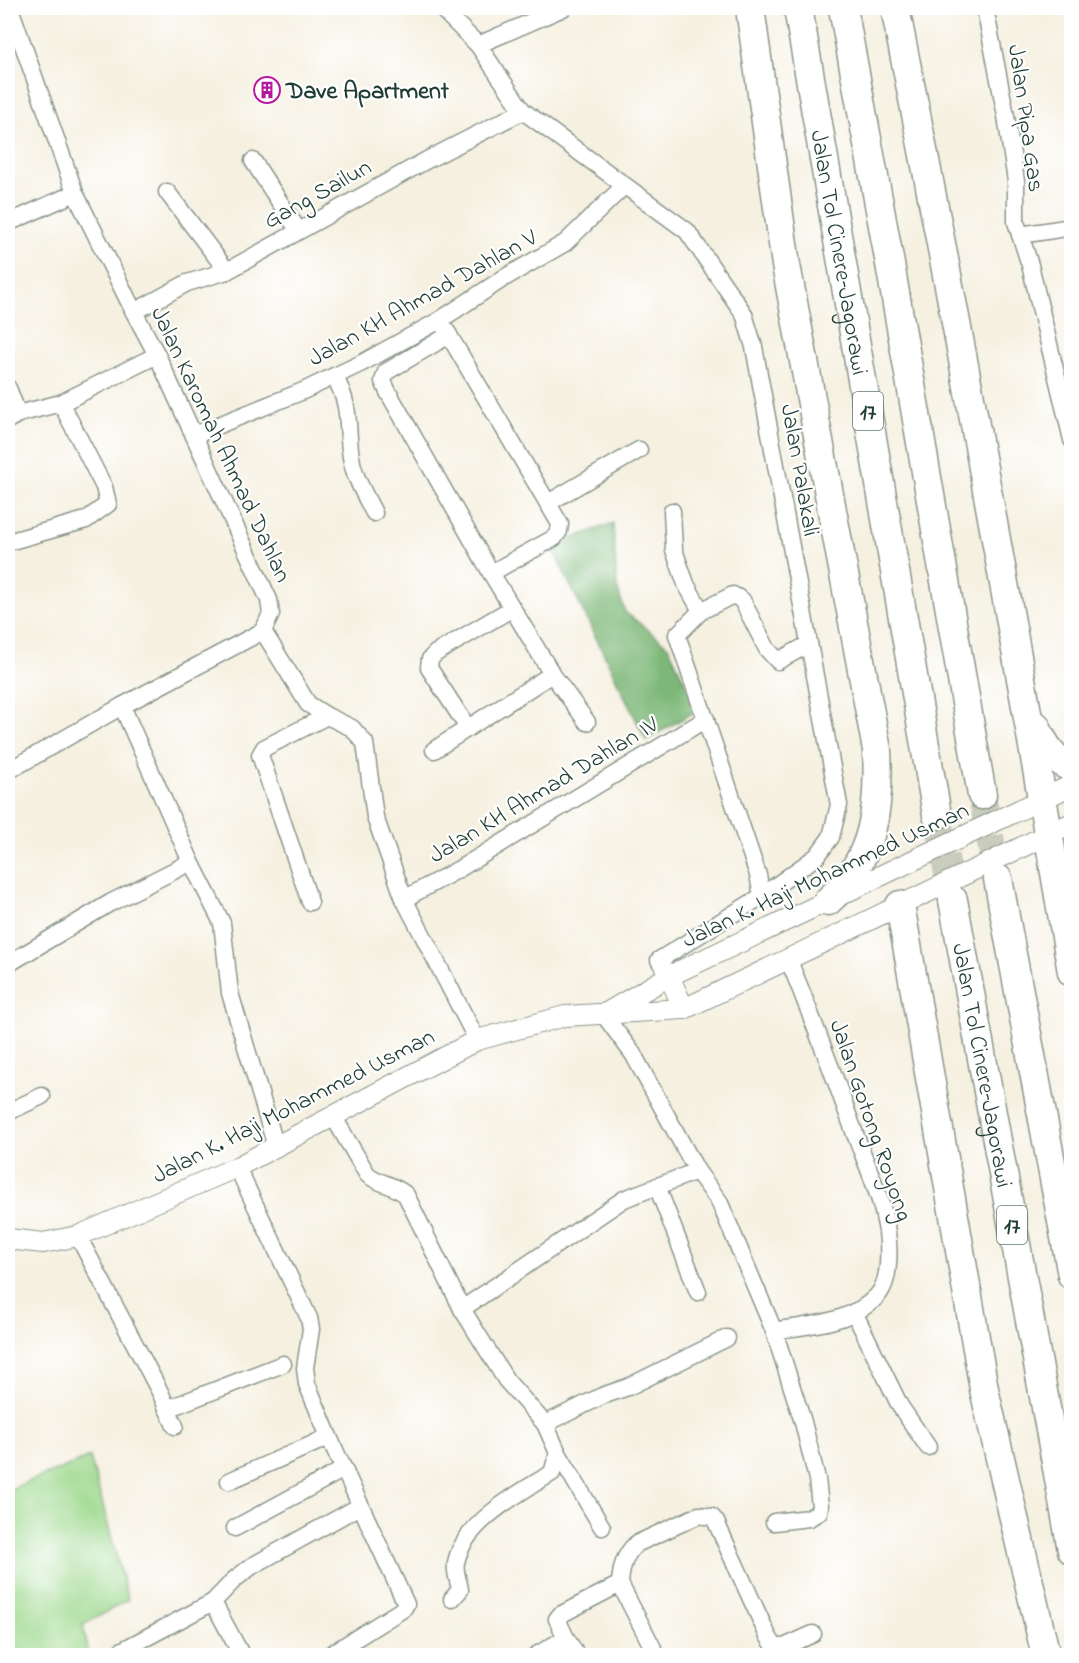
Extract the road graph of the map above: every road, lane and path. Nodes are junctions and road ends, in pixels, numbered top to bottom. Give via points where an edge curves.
1 (10, 8) edge
2 (441, 8) edge
3 (563, 8) edge
4 (750, 8) edge
5 (798, 8) edge
6 (843, 8) edge
7 (895, 8) edge
8 (985, 8) edge
9 (478, 45) junction
10 (523, 111) junction
11 (253, 161) dead end
12 (624, 186) junction
13 (167, 192) dead end
14 (75, 193) junction
15 (8, 223) edge
16 (1071, 227) edge
17 (298, 230) junction
18 (1020, 235) junction
19 (227, 270) junction
20 (134, 312) junction
21 (440, 320) junction
22 (449, 335) junction
23 (157, 355) junction
24 (334, 376) junction
25 (8, 388) edge
26 (61, 403) junction
27 (13, 417) edge
28 (194, 435) junction
29 (1071, 440) edge
30 (639, 450) dead end
31 (548, 503) junction
32 (672, 511) dead end
33 (374, 513) dead end
34 (8, 542) edge
35 (491, 573) junction
36 (511, 609) junction
37 (701, 611) junction
38 (263, 631) junction
39 (809, 644) junction
40 (552, 674) junction
41 (1027, 705) junction
42 (122, 706) junction
43 (327, 716) junction
44 (706, 719) junction
45 (587, 722) dead end
46 (468, 728) junction
47 (434, 750) dead end
48 (1071, 768) edge
49 (8, 771) edge
50 (1071, 785) edge
51 (982, 795) tunnel mouth
52 (1042, 798) junction
53 (937, 814) tunnel mouth
54 (1060, 828) edge
55 (191, 862) junction
56 (998, 879) tunnel mouth
57 (762, 896) junction
58 (404, 899) junction
59 (953, 900) tunnel mouth
60 (828, 901) junction
61 (310, 902) dead end
62 (900, 904) junction
63 (789, 958) junction
64 (8, 964) edge
65 (1071, 972) edge
66 (669, 976) junction
67 (684, 1009) junction
68 (604, 1015) junction
69 (477, 1040) junction
70 (42, 1096) dead end
71 (8, 1112) edge
72 (333, 1116) junction
73 (276, 1147) junction
74 (237, 1167) junction
75 (697, 1171) junction
76 (657, 1186) junction
77 (78, 1236) junction
78 (8, 1239) edge
79 (1071, 1275) edge
80 (698, 1292) dead end
81 (462, 1309) junction
82 (854, 1312) junction
83 (774, 1331) junction
84 (727, 1338) dead end
85 (283, 1364) dead end
86 (167, 1409) junction
87 (545, 1424) junction
88 (176, 1426) dead end
89 (329, 1437) junction
90 (928, 1448) dead end
91 (558, 1453) junction
92 (344, 1469) junction
93 (229, 1481) dead end
94 (360, 1506) junction
95 (774, 1522) dead end
96 (602, 1527) dead end
97 (235, 1528) dead end
98 (1071, 1550) edge
99 (620, 1584) junction
100 (452, 1599) dead end
101 (213, 1602) junction
102 (813, 1634) dead end
103 (566, 1638) junction
104 (116, 1656) edge
105 (242, 1656) edge
106 (328, 1656) edge
107 (535, 1656) edge
108 (577, 1656) edge
109 (657, 1656) edge
110 (1046, 1656) edge

1 - 14 street, Jalan Karomah Ahmad Dahlan
2 - 9 street, Jalan Palakali
3 - 9 street
4 - 60 highway via 786,265 877,750 879,786 873,829 860,862
5 - 53 highway, Jalan Tol Cinere–Jagorawi / 17
6 - 51 highway, Jalan Tol Cinere–Jagorawi / 17
7 - 41 highway
8 - 18 street, Jalan Pipa Gas via 1006,116
9 - 10 street, Jalan Palakali
10 - 12 street, Jalan Palakali
10 - 17 street, Gang Sailun
11 - 17 street
12 - 21 street, Jalan KH Ahmad Dahlan V via 565,243
12 - 39 street, Jalan Palakali via 687,231 744,314 754,347
13 - 19 street
14 - 15 street
14 - 20 street, Jalan Karomah Ahmad Dahlan
16 - 18 street
17 - 19 street, Gang Sailun
18 - 29 street, Jalan Pipa Gas
19 - 20 street, Gang Sailun via 187,283
20 - 23 street, Jalan Karomah Ahmad Dahlan
21 - 22 street
21 - 24 street, Jalan KH Ahmad Dahlan V
22 - 31 street
22 - 35 street via 386,372 383,381
23 - 26 street
23 - 28 street, Jalan Karomah Ahmad Dahlan
24 - 28 street, Jalan KH Ahmad Dahlan V
24 - 33 street via 346,402 355,475
25 - 27 street
26 - 27 street
26 - 34 street via 104,487 108,504 86,520
28 - 38 street, Jalan Karomah Ahmad Dahlan via 269,600 271,614
30 - 31 street
31 - 35 street via 560,524 554,538
32 - 37 street via 674,550
35 - 36 street
36 - 40 street
36 - 46 street via 430,659 429,668
37 - 39 street via 733,595 738,597 767,649 779,662
37 - 44 street via 677,635
38 - 42 street
38 - 43 street via 308,704
39 - 57 street, Jalan Palakali via 839,805 831,837 817,856
40 - 45 street
40 - 46 street
41 - 48 highway via 1040,737 1060,763
41 - 52 highway
42 - 49 street
42 - 55 street
43 - 58 street via 352,728 365,742 375,817
43 - 61 street via 264,748 260,755
44 - 57 street
44 - 58 street, Jalan KH Ahmad Dahlan IV
46 - 47 street
50 - 52 street, Jalan K. Haji Mohammed Usman
52 - 54 highway
52 - 60 street, Jalan K. Haji Mohammed Usman
54 - 62 street, Jalan K. Haji Mohammed Usman
54 - 65 highway
55 - 64 street via 110,903
55 - 73 street via 222,923 230,993
56 - 79 highway, Jalan Tol Cinere–Jagorawi / 17
57 - 66 street, Jalan Palakali via 659,960
58 - 69 street
59 - 98 highway, Jalan Tol Cinere–Jagorawi / 17
60 - 66 street, Jalan K. Haji Mohammed Usman
62 - 63 street, Jalan K. Haji Mohammed Usman
62 - 110 highway via 984,1389
63 - 67 street, Jalan K. Haji Mohammed Usman
63 - 82 street, Jalan Gotong Royong via 884,1216 889,1254 884,1285 878,1296
66 - 67 street
66 - 68 street, Jalan K. Haji Mohammed Usman
67 - 68 street, Jalan K. Haji Mohammed Usman
68 - 69 street, Jalan K. Haji Mohammed Usman via 565,1017
68 - 75 street via 633,1054
69 - 72 street, Jalan K. Haji Mohammed Usman
70 - 71 street
72 - 73 street, Jalan K. Haji Mohammed Usman
72 - 81 street via 367,1174 406,1195
73 - 74 street, Jalan K. Haji Mohammed Usman
74 - 77 street, Jalan K. Haji Mohammed Usman
74 - 89 street via 309,1318 307,1384
75 - 76 street
75 - 83 street via 719,1201
76 - 80 street
76 - 81 street via 624,1199
77 - 78 street, Jalan K. Haji Mohammed Usman via 43,1243
77 - 86 street
81 - 87 street via 506,1380
82 - 83 street, Jalan Gotong Royong via 835,1320
82 - 90 street via 900,1406
83 - 95 street via 803,1422 820,1506 819,1512 809,1518
84 - 87 street
85 - 86 street
86 - 88 street
87 - 91 street
89 - 92 street
89 - 93 street
91 - 96 street
91 - 100 street via 552,1473 477,1525 461,1545 455,1566 460,1590
92 - 94 street
92 - 97 street
94 - 101 street via 252,1566
94 - 106 street via 406,1604
99 - 102 street via 621,1569 636,1544 699,1515 707,1515 716,1522 772,1644 784,1647
99 - 103 street via 557,1619
99 - 109 street
101 - 104 street
101 - 105 street
103 - 107 street
103 - 108 street

